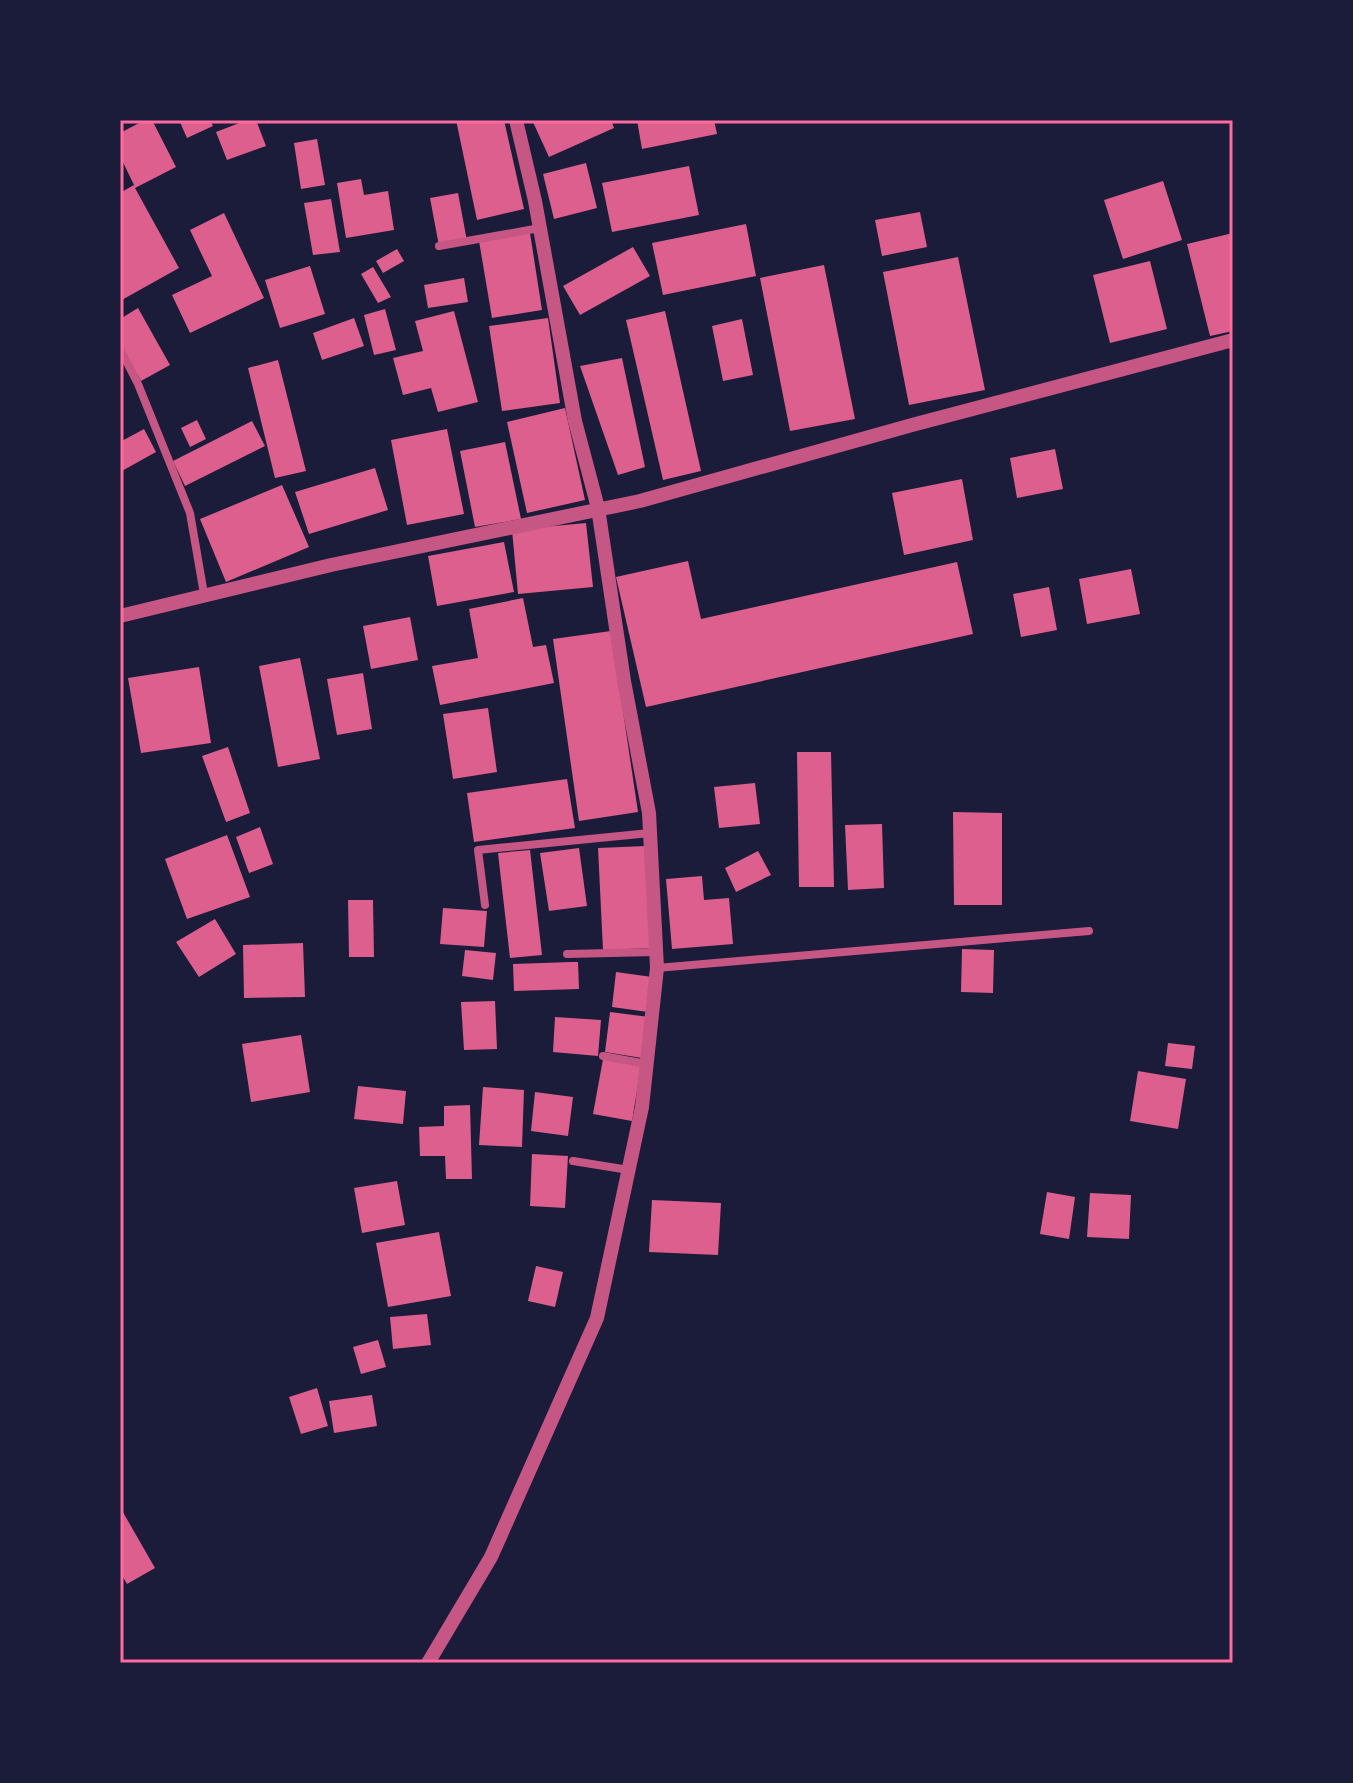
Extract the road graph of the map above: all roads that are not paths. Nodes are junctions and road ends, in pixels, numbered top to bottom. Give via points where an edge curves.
1 (516, 120) edge
2 (540, 228) junction
3 (439, 246) dead end
4 (1233, 340) edge
5 (120, 349) edge
6 (598, 508) junction
7 (204, 594) junction
8 (120, 616) edge
9 (650, 833) junction
10 (485, 905) dead end
11 (1089, 931) dead end
12 (656, 952) junction
13 (567, 954) dead end
14 (657, 968) junction
15 (603, 1056) dead end
16 (647, 1064) junction
17 (573, 1161) dead end
18 (629, 1170) junction
19 (428, 1663) edge

1 - 2 street
2 - 3 street
2 - 6 street via 575,421
4 - 6 street
5 - 7 street via 190,513
6 - 7 street
6 - 9 street
7 - 8 street
9 - 10 street via 478,850
9 - 12 street
11 - 14 street
12 - 13 street
12 - 14 street
14 - 16 street
15 - 16 street
16 - 18 street
17 - 18 street
18 - 19 street via 597,1318 491,1557

